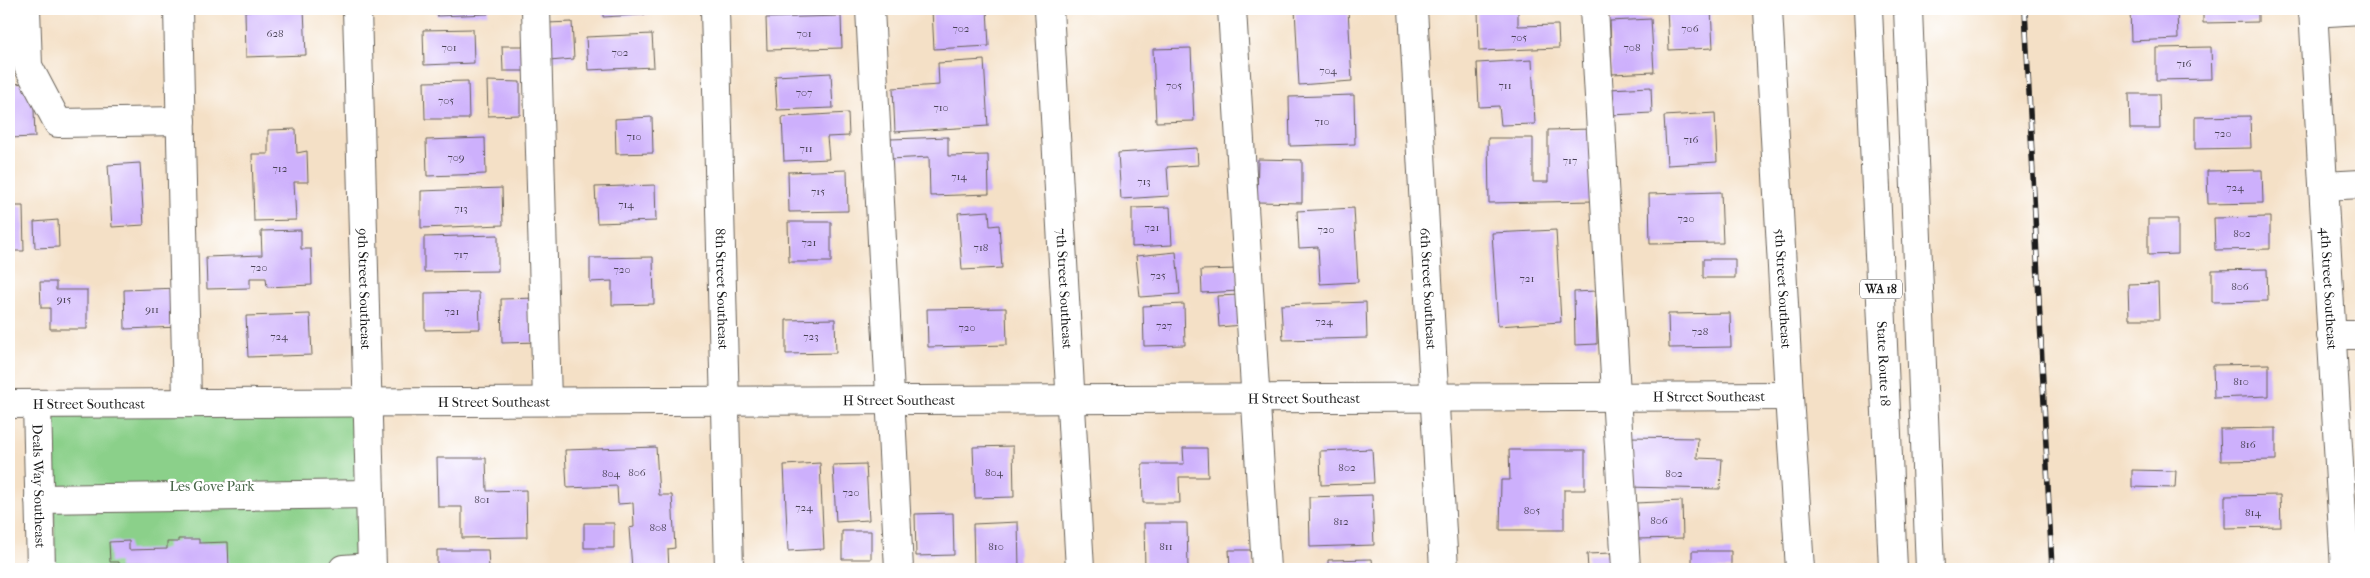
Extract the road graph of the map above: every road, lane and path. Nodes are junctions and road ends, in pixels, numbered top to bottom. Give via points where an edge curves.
1 (26, 9) edge
2 (178, 9) edge
3 (357, 9) edge
4 (536, 9) edge
5 (714, 9) edge
6 (870, 9) edge
7 (1049, 9) edge
8 (1232, 9) edge
9 (1413, 9) edge
10 (1594, 9) edge
11 (1768, 9) edge
12 (1868, 9) edge
13 (1908, 9) edge
14 (2361, 10) edge
15 (2313, 11) edge
16 (181, 121) junction
17 (2361, 184) edge
18 (2324, 186) junction
19 (2331, 335) junction
20 (2361, 335) edge
21 (1789, 396) junction
22 (1617, 397) junction
23 (1257, 398) junction
24 (1434, 398) junction
25 (1072, 399) junction
26 (889, 400) junction
27 (547, 401) junction
28 (725, 401) junction
29 (187, 402) junction
30 (368, 402) junction
31 (9, 404) edge
32 (36, 404) junction
33 (2351, 486) edge
34 (370, 494) junction
35 (39, 499) junction
36 (372, 568) edge
37 (41, 569) edge
38 (343, 569) edge
39 (729, 569) edge
40 (899, 569) edge
41 (1080, 569) edge
42 (1266, 569) edge
43 (1444, 569) edge
44 (1626, 569) edge
45 (1800, 569) edge
46 (1893, 569) edge
47 (1930, 569) edge
48 (2345, 569) edge

1 - 16 main road via 28,66 58,123
2 - 16 main road
3 - 30 main road, 9th Street Southeast
4 - 27 main road
5 - 28 main road, 8th Street Southeast
6 - 26 main road
7 - 25 main road, 7th Street Southeast
8 - 23 main road
9 - 24 main road, 6th Street Southeast
10 - 22 main road
11 - 21 main road, 5th Street Southeast
12 - 46 main road, State Route 18 / WA 18
13 - 47 main road, WA 18
14 - 15 main road
15 - 18 main road, 4th Street Southeast
16 - 29 main road
17 - 18 main road
18 - 19 main road, 4th Street Southeast
19 - 20 main road
19 - 33 main road, 4th Street Southeast
21 - 22 main road, H Street Southeast
21 - 45 main road, 5th Street Southeast
22 - 24 main road, H Street Southeast
22 - 44 main road
23 - 24 main road, H Street Southeast
23 - 25 main road, H Street Southeast
23 - 42 main road
24 - 43 main road, 6th Street Southeast
25 - 26 main road, H Street Southeast
25 - 41 main road, 7th Street Southeast
26 - 28 main road, H Street Southeast
26 - 40 main road
27 - 28 main road, H Street Southeast
27 - 30 main road, H Street Southeast
28 - 39 main road, 8th Street Southeast
29 - 30 main road, H Street Southeast
29 - 32 main road, H Street Southeast
30 - 34 main road, 9th Street Southeast
31 - 32 main road, H Street Southeast
32 - 35 main road, Deals Way Southeast
33 - 48 main road, 4th Street Southeast
34 - 35 main road
34 - 36 main road, 9th Street Southeast
35 - 37 main road, Deals Way Southeast
36 - 38 main road

